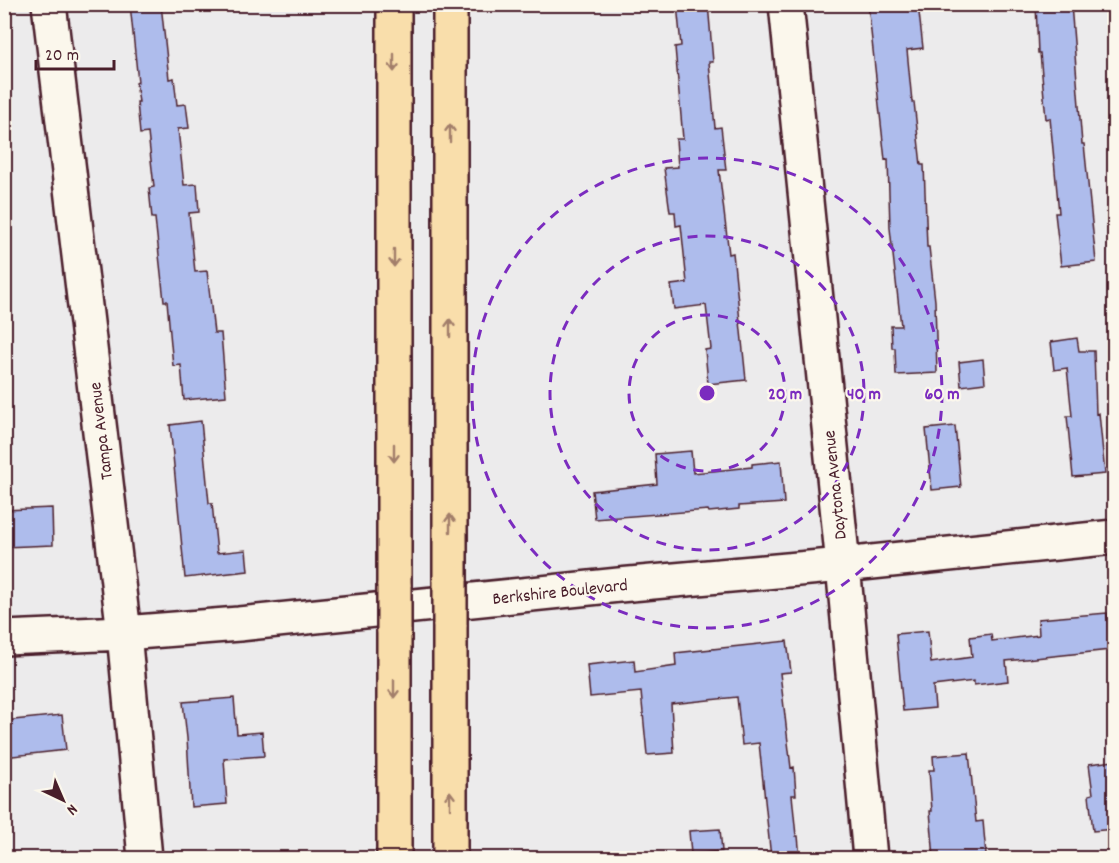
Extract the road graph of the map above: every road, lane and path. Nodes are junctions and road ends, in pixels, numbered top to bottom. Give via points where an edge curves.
1 (49, 4) edge
2 (394, 4) edge
3 (450, 4) edge
4 (786, 4) edge
5 (1114, 537) edge
6 (843, 565) junction
7 (124, 633) junction
8 (4, 638) edge
9 (145, 858) edge
10 (394, 858) edge
11 (450, 858) edge
12 (870, 858) edge

1 - 7 street, Tampa Avenue
2 -> 10 highway, bridge
11 -> 3 highway, bridge
4 - 6 street, Daytona Avenue
5 - 6 street, Berkshire Boulevard
6 - 7 street, Berkshire Boulevard
6 - 12 street, Daytona Avenue
7 - 8 street, Berkshire Boulevard
7 - 9 street, Tampa Avenue

